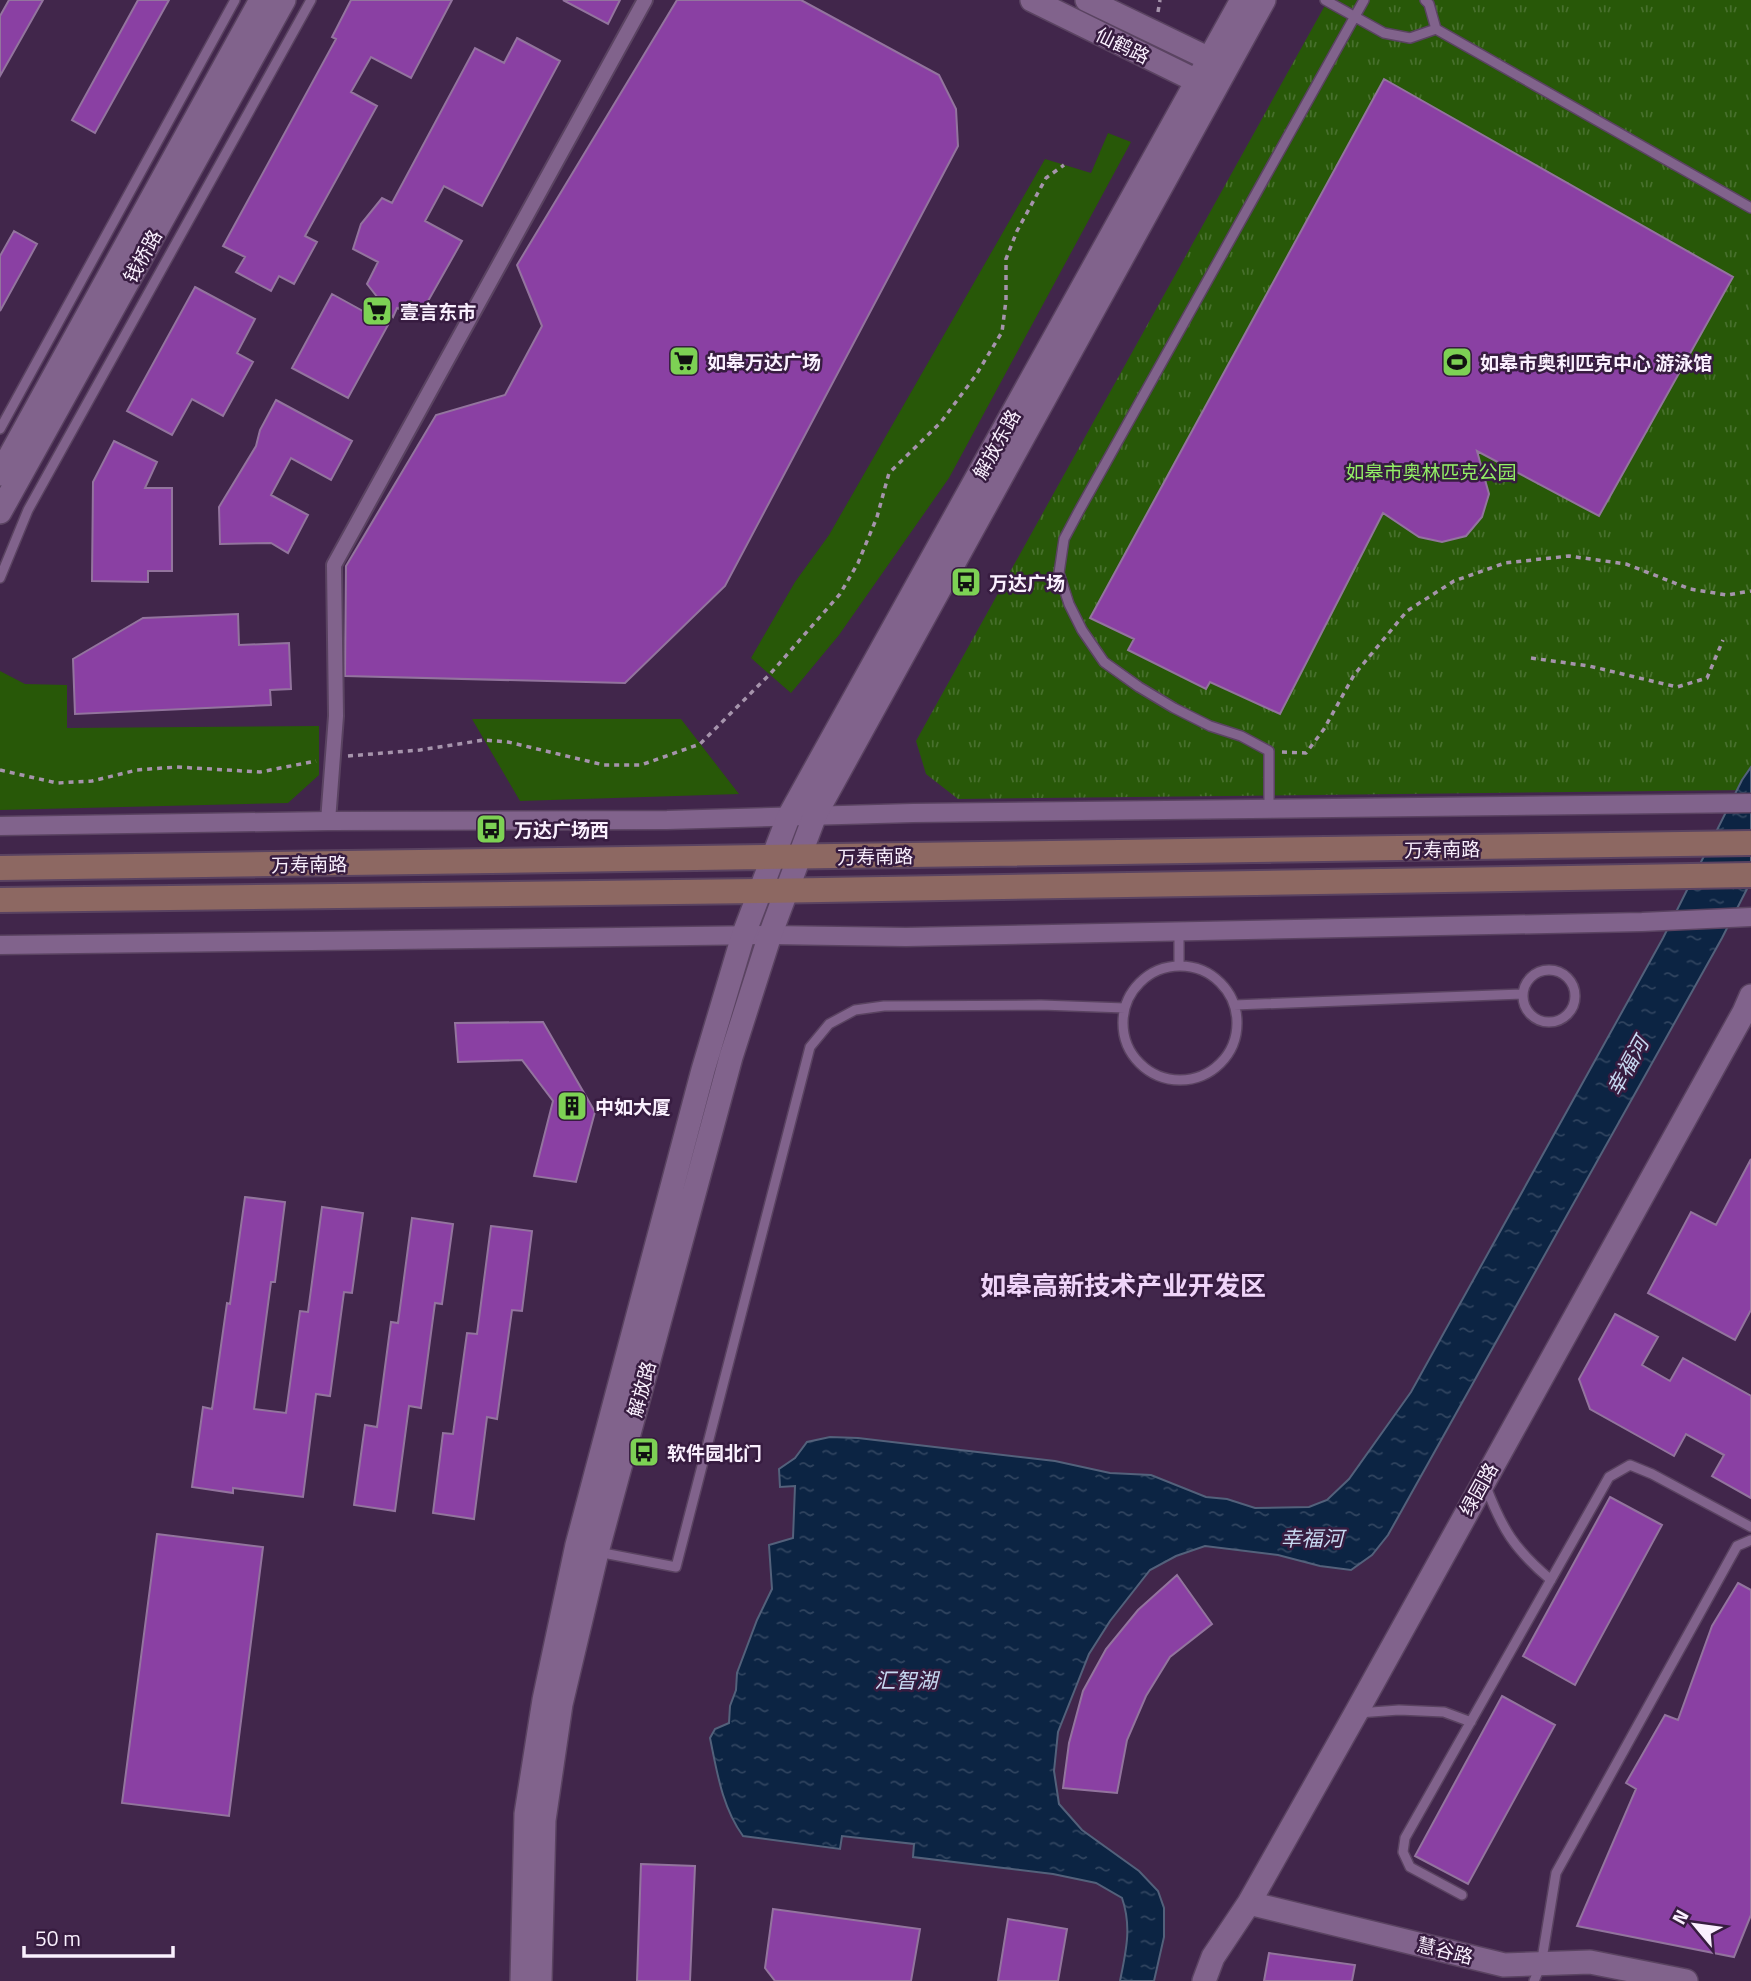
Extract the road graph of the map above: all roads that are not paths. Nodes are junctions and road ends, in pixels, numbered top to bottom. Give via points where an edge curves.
1 (235, 0) edge
2 (261, 0) edge
3 (284, 0) edge
4 (311, 0) edge
5 (645, 0) edge
6 (1032, 0) edge
7 (1087, 0) edge
8 (1242, 0) edge
9 (1264, 0) edge
10 (1325, 0) edge
11 (1364, 0) edge
12 (1425, 0) edge
13 (1354, 17) junction
14 (1436, 29) junction
15 (1219, 62) junction
16 (1206, 86) junction
17 (1751, 208) edge
18 (0, 429) edge
19 (0, 474) edge
20 (0, 512) edge
21 (0, 578) edge
22 (1751, 803) edge
23 (1269, 808) junction
24 (815, 815) junction
25 (788, 818) junction
26 (328, 821) junction
27 (0, 826) edge
28 (1751, 843) edge
29 (773, 856) junction
30 (801, 857) junction
31 (0, 868) edge
32 (1751, 874) edge
33 (788, 890) junction
34 (759, 891) junction
35 (0, 900) edge
36 (1751, 917) edge
37 (1179, 931) junction
38 (770, 935) junction
39 (743, 936) junction
40 (0, 945) edge
41 (1179, 966) junction
42 (1522, 994) junction
43 (1234, 1005) junction
44 (1125, 1008) junction
45 (1749, 1008) edge
46 (1483, 1479) junction
47 (1751, 1527) edge
48 (1751, 1540) edge
49 (587, 1549) junction
50 (1551, 1580) junction
51 (1356, 1713) junction
52 (1471, 1722) junction
53 (1462, 1895) dead end
54 (1249, 1903) junction
55 (1538, 1973) edge
56 (522, 1981) edge
57 (540, 1981) edge
58 (1204, 1981) edge
59 (1686, 1981) edge

1 - 18 lane
2 - 19 street, 钱桥路
3 - 20 street, 钱桥路
4 - 21 lane via 28,510
5 - 26 street via 334,565 336,716
6 - 16 street, 仙鹤路
7 - 15 street, 仙鹤路
8 - 15 street, 解放东路
9 - 15 street, 解放东路
10 - 13 lane
11 - 13 lane
12 - 14 lane
13 - 14 lane via 1384,33 1410,38
13 - 23 lane via 1064,539 1059,573 1073,612 1104,662 1174,708 1269,751
14 - 17 lane
15 - 16 street, 解放东路
16 - 24 street, 解放东路
16 - 25 street, 解放东路
22 - 23 street
23 - 24 street
24 - 25 street
24 - 30 street, 解放东路
25 - 26 street
25 - 29 street, 解放东路
26 - 27 street
28 - 30 main road, 万寿南路
29 - 30 main road, 万寿南路
29 - 31 main road, 万寿南路
29 - 34 street, 解放东路
30 - 33 street, 解放东路
32 - 33 main road, 万寿南路
33 - 34 main road, 万寿南路
33 - 38 street, 解放路
34 - 35 main road, 万寿南路
34 - 39 street, 解放路
36 - 37 street
37 - 38 street
37 - 41 lane
38 - 39 street
38 - 49 street, 解放路
39 - 40 street
39 - 49 street, 解放路 via 703,1070
41 - 43 lane via 1213,976
41 - 44 lane via 1145,978
42 - 42 lane via 1528,979 1551,969 1572,982 1575,998 1567,1015 1542,1022 1527,1012
42 - 43 lane
43 - 44 lane via 1233,1044 1223,1060 1209,1072 1171,1080 1153,1074 1127,1045
44 - 49 lane via 884,1006 855,1010 829,1024 810,1047 676,1567
45 - 46 street, 绿园路
46 - 50 lane via 1499,1521 1525,1558
46 - 51 street, 绿园路
47 - 50 lane via 1630,1465 1609,1477
48 - 55 lane via 1737,1546 1556,1873
49 - 56 street, 解放路 via 544,1699 526,1814
49 - 57 street, 解放路 via 544,1820
50 - 52 lane
51 - 52 lane via 1444,1712
51 - 54 street, 绿园路
52 - 53 lane via 1405,1838 1403,1852 1410,1867
54 - 55 street, 慧谷路
54 - 58 street, 绿园路 via 1213,1957
55 - 59 street, 慧谷路 via 1590,1962

